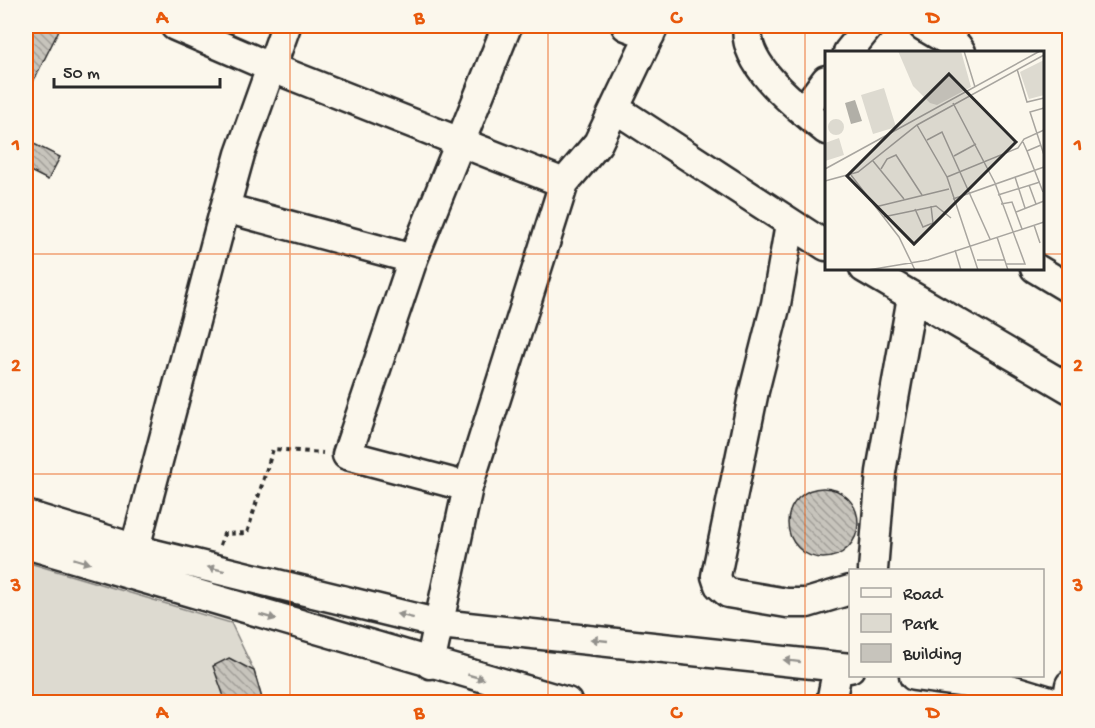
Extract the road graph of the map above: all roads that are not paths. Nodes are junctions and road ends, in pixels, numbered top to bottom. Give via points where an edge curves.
1 (175, 26) edge
2 (286, 26) edge
3 (507, 26) edge
4 (748, 26) edge
5 (869, 26) edge
6 (923, 26) edge
7 (643, 29) edge
8 (849, 51) edge
9 (960, 51) edge
10 (270, 67) junction
11 (825, 81) edge
12 (616, 109) junction
13 (803, 111) junction
14 (825, 128) edge
15 (459, 140) junction
16 (564, 183) junction
17 (225, 208) junction
18 (790, 224) junction
19 (825, 245) edge
20 (412, 259) junction
21 (867, 270) edge
22 (1038, 270) edge
23 (1070, 289) edge
24 (912, 297) junction
25 (1070, 389) edge
26 (468, 487) junction
27 (26, 515) edge
28 (26, 544) edge
29 (135, 548) junction
30 (873, 569) edge
31 (849, 590) edge
32 (440, 624) junction
33 (430, 664) junction
34 (844, 668) edge
35 (928, 677) edge
36 (1070, 685) edge
37 (567, 702) edge
38 (831, 702) edge
39 (1053, 702) edge
40 (1067, 702) edge

1 - 10 street
2 - 10 street
3 - 15 street
4 - 13 street via 750,50 760,66
5 - 8 street
6 - 9 street
7 - 12 street
10 - 15 street
10 - 17 street
11 - 13 street
12 - 16 street via 598,143
12 - 18 street
13 - 14 street
15 - 16 street
15 - 20 street
16 - 26 street
17 - 20 street
17 - 29 street
18 - 19 street
18 - 31 street via 716,576 728,593 787,603 807,603
20 - 26 street via 347,455
21 - 24 street
22 - 23 street
24 - 25 street
24 - 30 street via 881,472
26 - 32 street
27 - 29 street
28 -> 33 street
32 -> 29 street
32 - 33 street
34 -> 32 street
33 -> 37 street
34 - 38 street
35 - 39 street via 1010,689
36 - 40 street

